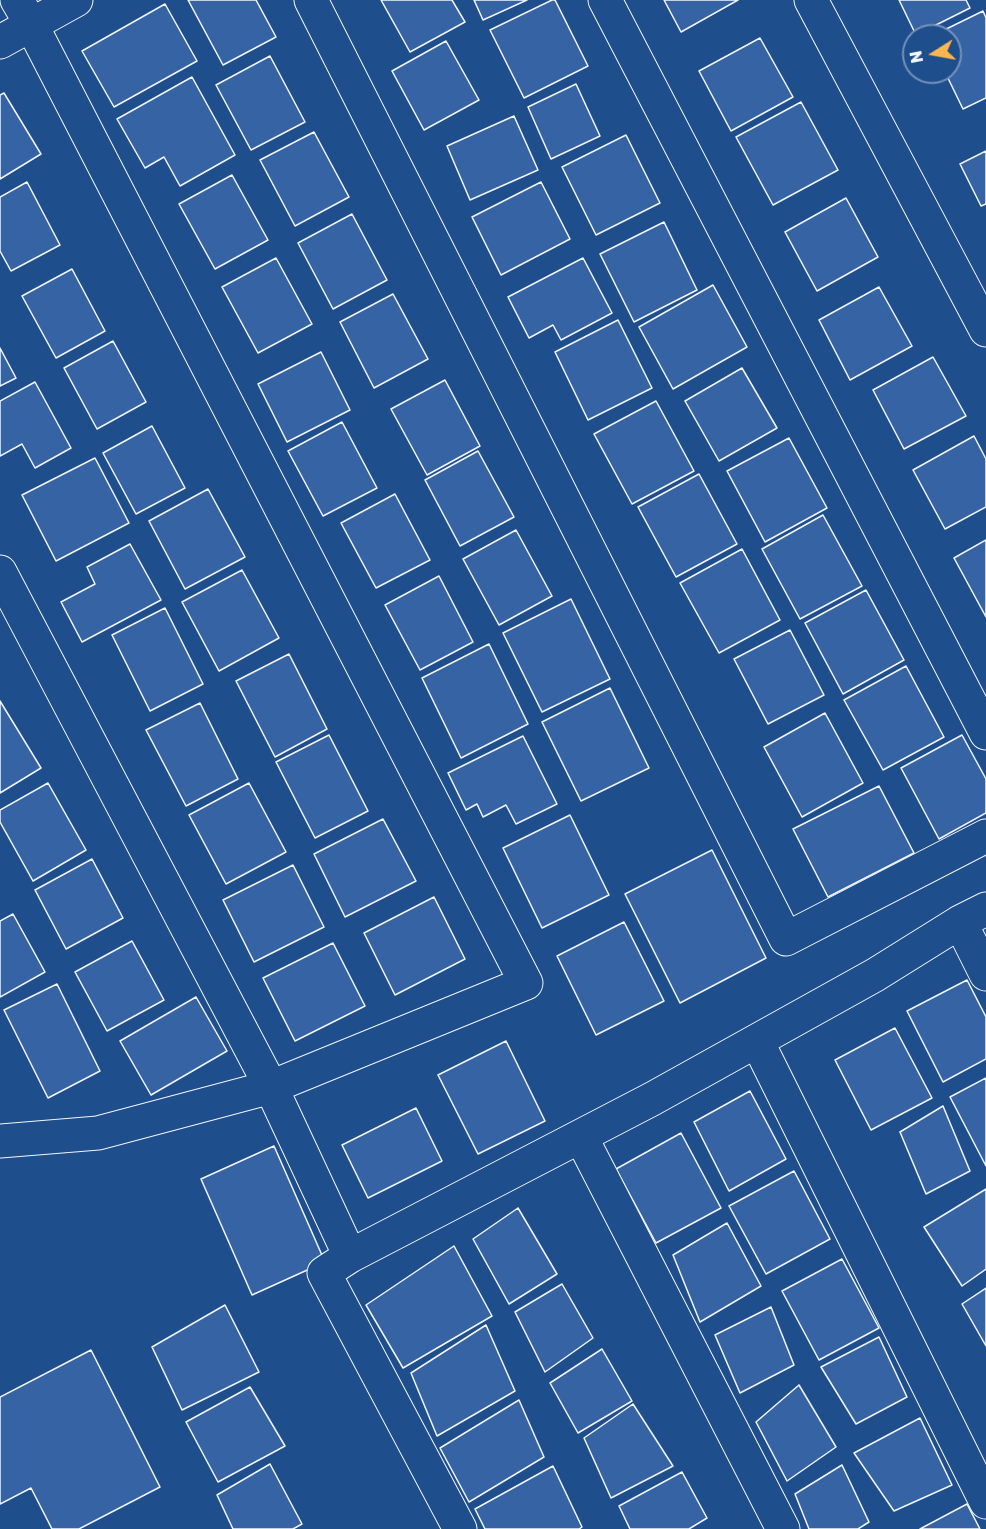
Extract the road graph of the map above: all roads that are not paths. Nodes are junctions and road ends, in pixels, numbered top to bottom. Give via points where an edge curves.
1 (76, 0) edge
2 (311, 0) edge
3 (605, 0) edge
4 (811, 0) edge
5 (24, 12) edge
6 (0, 42) edge
7 (986, 330) edge
8 (0, 573) edge
9 (986, 733) edge
10 (986, 836) edge
11 (973, 916) edge
12 (986, 974) edge
13 (757, 1041) junction
14 (271, 1087) junction
15 (581, 1137) junction
16 (0, 1141) edge
17 (350, 1256) junction
18 (986, 1502) edge
19 (460, 1529) edge
20 (783, 1529) edge

1 - 5 street
2 - 10 street via 786,939
3 - 9 street
4 - 7 street
5 - 6 street
5 - 14 street via 526,983
8 - 14 street
11 - 12 street
11 - 13 street
13 - 15 street
13 - 18 street
14 - 16 street via 98,1133
14 - 17 street
15 - 17 street
15 - 20 street
17 - 19 street via 324,1273

